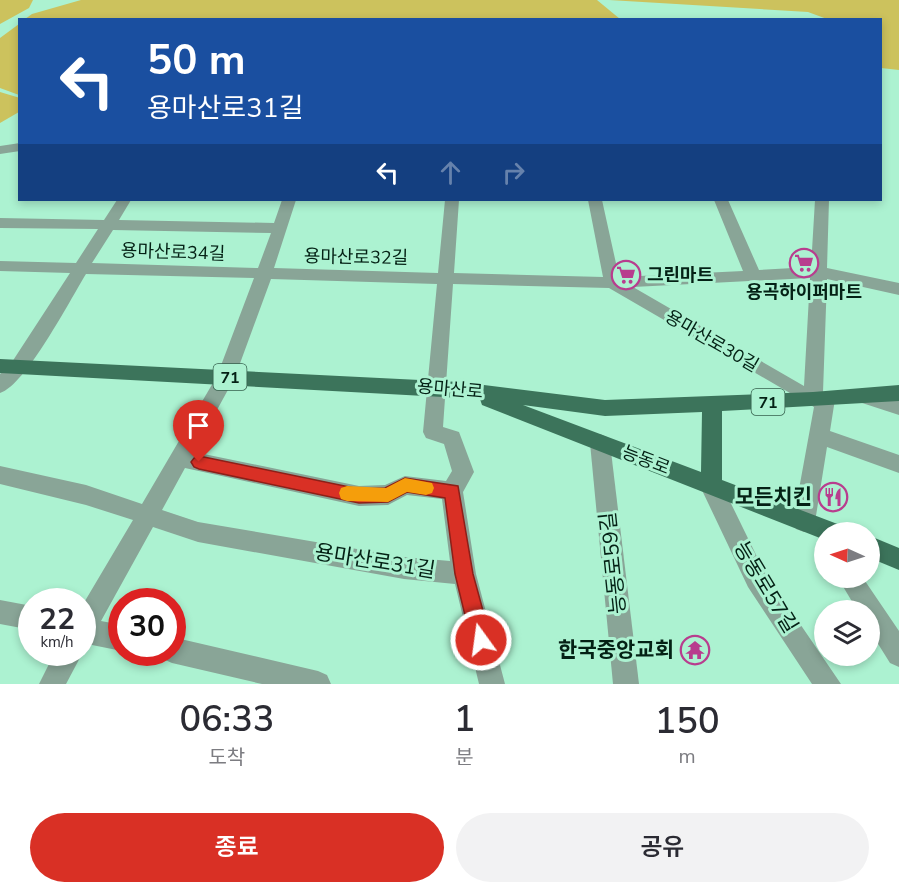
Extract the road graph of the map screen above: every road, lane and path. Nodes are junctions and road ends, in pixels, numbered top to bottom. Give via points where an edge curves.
1 (18, 147) edge
2 (0, 150) edge
3 (123, 201) edge
4 (289, 201) edge
5 (452, 201) edge
6 (595, 201) edge
7 (721, 201) edge
8 (822, 201) edge
9 (0, 222) edge
10 (108, 225) junction
11 (279, 228) junction
12 (0, 266) edge
13 (80, 268) junction
14 (819, 272) junction
15 (264, 275) junction
16 (753, 275) junction
17 (446, 279) junction
18 (612, 283) junction
19 (899, 289) edge
20 (9, 366) edge
21 (226, 377) junction
22 (0, 386) edge
23 (439, 387) junction
24 (460, 388) junction
25 (899, 393) edge
26 (863, 396) junction
27 (819, 399) junction
28 (712, 404) junction
29 (899, 407) edge
30 (819, 436) junction
31 (600, 442) junction
32 (180, 458) junction
33 (899, 464) edge
34 (0, 475) edge
35 (711, 486) junction
36 (452, 491) junction
37 (147, 516) junction
38 (820, 522) edge
39 (814, 528) edge
40 (880, 551) edge
41 (899, 559) edge
42 (464, 574) junction
43 (856, 588) edge
44 (96, 607) edge
45 (0, 612) edge
46 (18, 615) edge
47 (186, 653) edge
48 (899, 654) edge
49 (62, 666) edge
50 (52, 684) edge
51 (318, 684) edge
52 (492, 684) edge
53 (626, 684) edge
54 (828, 684) edge

1 - 2 street
3 - 10 street
4 - 11 street
5 - 17 street
6 - 18 street
7 - 16 street
8 - 14 street
9 - 10 street
10 - 11 street
10 - 13 street
11 - 15 street
12 - 13 street, 용마산로34길
13 - 15 street, 용마산로34길
13 - 20 street
14 - 16 street
14 - 19 street
14 - 27 street
15 - 17 street, 용마산로32길
15 - 21 street
16 - 18 street
17 - 18 street, 용마산로30길
17 - 23 street
18 - 27 street, 용마산로30길
20 - 21 main road, 용마산로 / 71
20 - 22 street
21 - 23 main road, 용마산로 / 71
21 - 32 street
23 - 24 main road, 용마산로 / 71
23 - 36 street, 용마산로31길 via 433,432 452,438 463,472
24 - 28 main road, 용마산로 / 71 via 605,408
24 - 31 main road, 능동로
25 - 26 main road, 용마산로 / 71
26 - 27 main road, 용마산로 / 71
26 - 29 street
27 - 28 main road, 용마산로 / 71
27 - 30 street
28 - 35 main road
30 - 33 street
30 - 38 street
31 - 35 main road, 능동로
31 - 53 street, 능동로59길
32 - 36 street via 359,496 388,495 405,485
32 - 37 street
34 - 37 street, 용마산로31길 via 86,495
35 - 39 main road, 능동로
35 - 54 street, 능동로57길 via 756,579
36 - 42 street, 용마산로31길
37 - 42 street, 용마산로31길 via 198,532 404,568
37 - 44 street
40 - 41 main road
42 - 52 street, 용마산로31길
43 - 48 street
45 - 46 street
47 - 51 street
49 - 50 street

